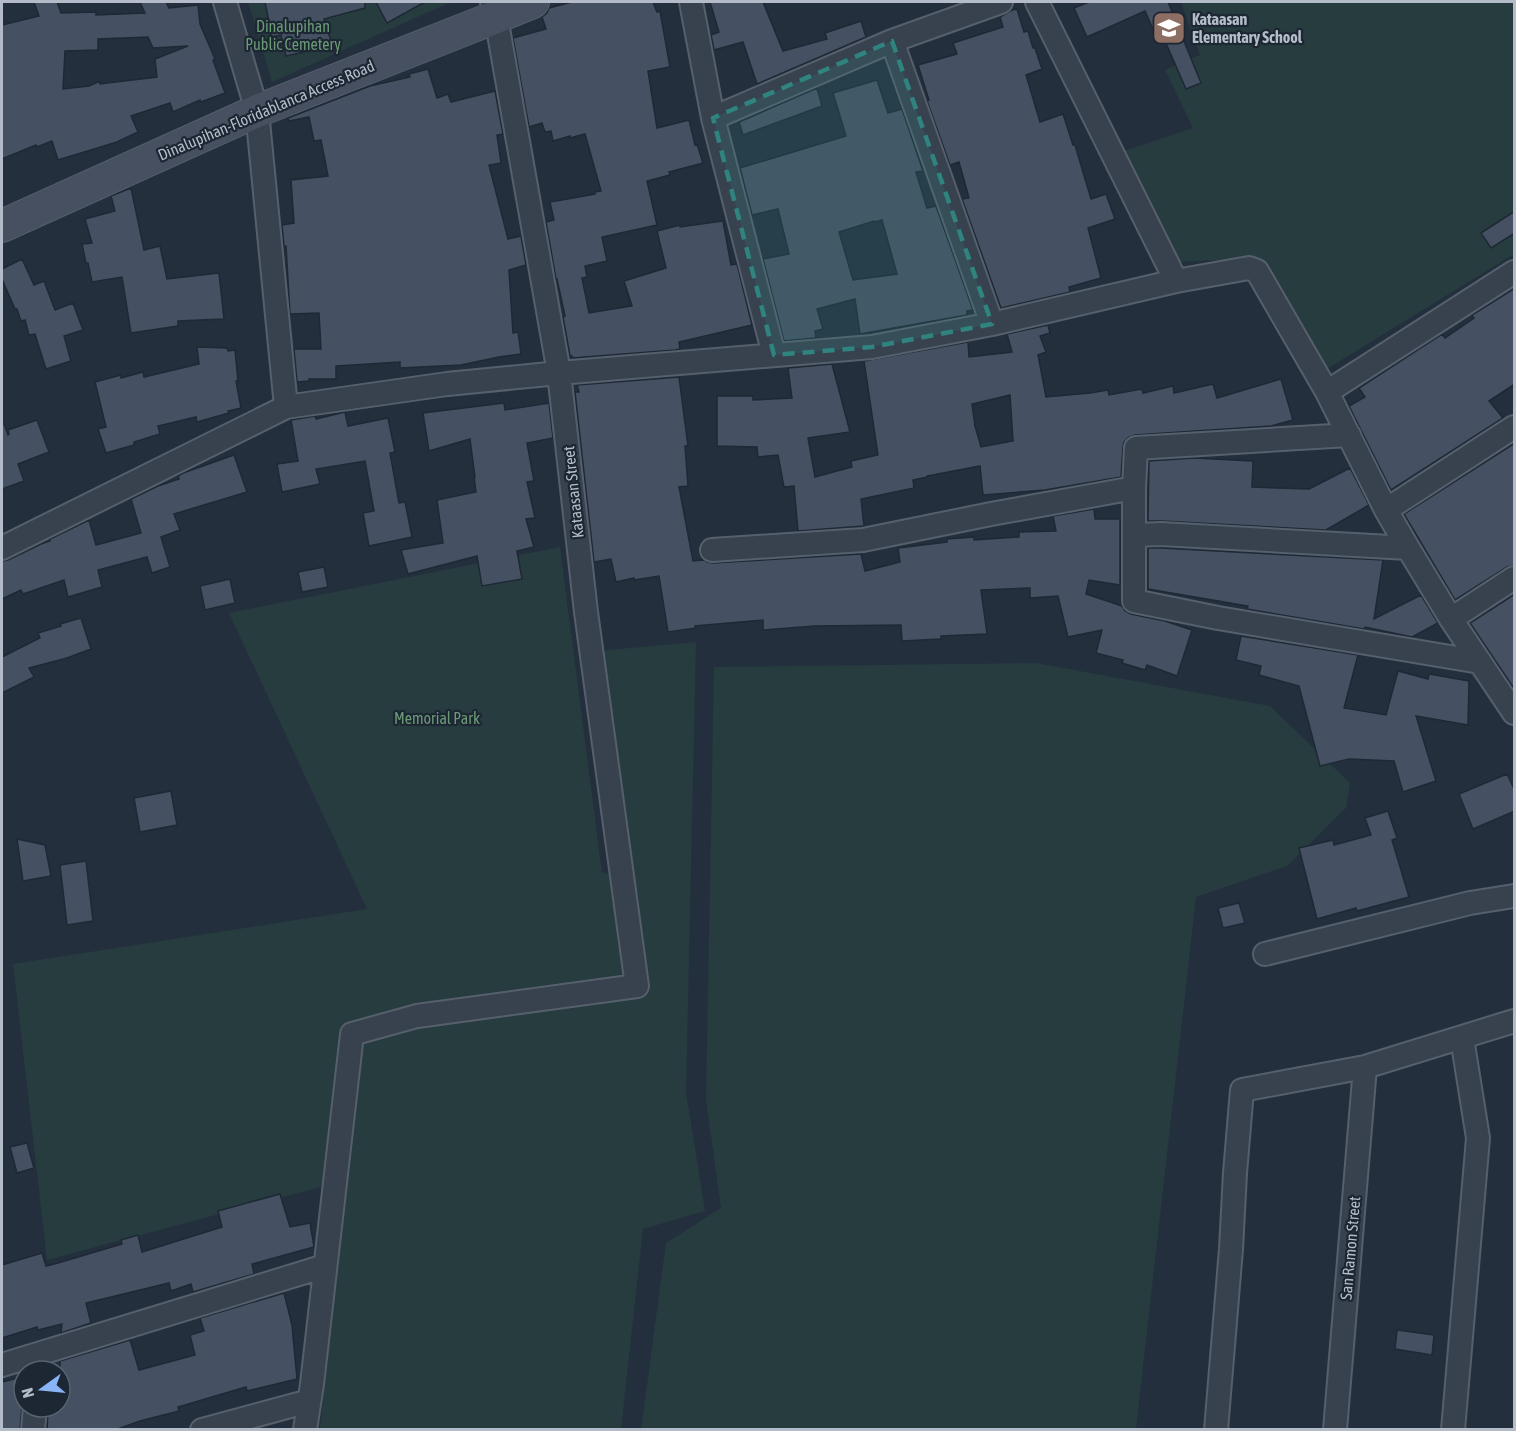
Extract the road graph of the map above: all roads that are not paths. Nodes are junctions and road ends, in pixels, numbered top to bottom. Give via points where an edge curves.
1 (225, 2) edge
2 (533, 2) edge
3 (692, 2) edge
4 (1000, 2) edge
5 (1037, 2) edge
6 (494, 10) edge
7 (892, 41) junction
8 (257, 111) junction
9 (713, 118) junction
10 (2, 226) edge
11 (1515, 272) edge
12 (1176, 281) junction
13 (992, 324) junction
14 (774, 355) junction
15 (559, 373) junction
16 (1327, 392) junction
17 (286, 406) junction
18 (1515, 427) edge
19 (1349, 435) junction
20 (1134, 488) junction
21 (1386, 510) junction
22 (1135, 535) junction
23 (2, 548) edge
24 (1408, 548) junction
25 (712, 550) dead end
26 (1515, 578) edge
27 (1451, 619) junction
28 (1480, 662) junction
29 (1515, 713) edge
30 (1515, 896) edge
31 (1265, 954) dead end
32 (1515, 1021) edge
33 (1462, 1038) junction
34 (1365, 1067) junction
35 (325, 1266) junction
36 (50, 1359) edge
37 (309, 1401) junction
38 (202, 1430) edge
39 (305, 1430) edge
40 (1216, 1430) edge
41 (1335, 1430) edge
42 (1453, 1430) edge

1 - 8 street
2 - 6 main road, Dinalupihan-Floridablanca Access Road
3 - 9 street
4 - 7 street
5 - 12 street
6 - 8 main road, Dinalupihan-Floridablanca Access Road
6 - 15 street, Kataasan Street
7 - 9 street
7 - 13 street
8 - 10 main road, Dinalupihan-Floridablanca Access Road
8 - 17 street
9 - 14 street
11 - 16 street
12 - 13 street
12 - 16 street via 1249,268 1257,271
13 - 14 street via 872,347
14 - 15 street
15 - 17 street
15 - 35 street, Kataasan Street via 586,612 638,986 417,1017 352,1034
16 - 19 street
17 - 23 street
18 - 21 street
19 - 20 street via 1136,448
19 - 21 street
20 - 22 street
20 - 25 street via 863,540
21 - 24 street
22 - 24 street
22 - 28 street via 1134,602
24 - 27 street
26 - 27 street
27 - 28 street
28 - 29 street
30 - 31 street via 1470,903
32 - 33 street
33 - 34 street
33 - 42 street via 1478,1138
34 - 40 street via 1242,1090
34 - 41 street, San Ramon Street
35 - 36 street
35 - 37 street
37 - 38 street
37 - 39 street

